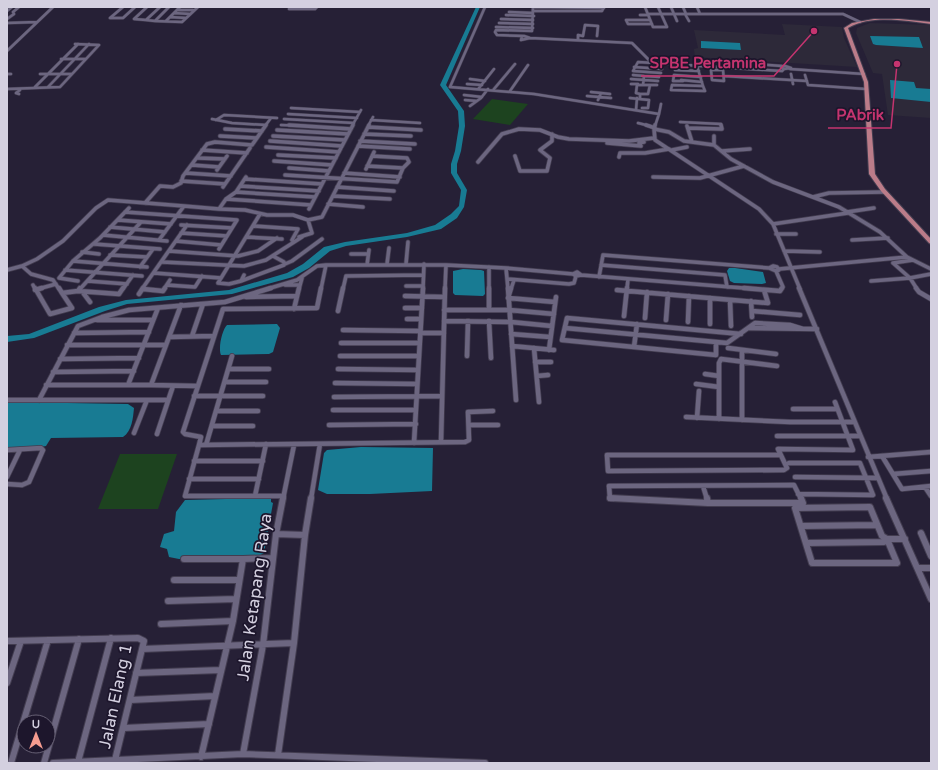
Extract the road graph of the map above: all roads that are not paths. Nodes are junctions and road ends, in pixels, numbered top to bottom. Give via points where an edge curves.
1 (12, 7) edge
2 (19, 7) edge
3 (53, 7) edge
4 (123, 7) edge
5 (135, 7) edge
6 (147, 7) edge
7 (160, 7) edge
8 (169, 7) edge
9 (180, 7) edge
10 (198, 7) edge
11 (317, 7) edge
12 (484, 7) edge
13 (604, 7) edge
14 (645, 7) edge
15 (658, 7) edge
16 (671, 7) edge
17 (683, 7) edge
18 (697, 7) edge
19 (568, 8) edge
20 (289, 9) edge
21 (302, 9) edge
22 (178, 10) junction
23 (194, 10) junction
24 (7, 11) edge
25 (509, 12) dead end
26 (174, 13) junction
27 (534, 13) junction
28 (190, 14) junction
29 (648, 14) junction
30 (660, 14) junction
31 (674, 14) junction
32 (686, 14) junction
33 (700, 14) junction
34 (506, 15) dead end
35 (640, 15) dead end
36 (170, 17) junction
37 (186, 18) junction
38 (7, 19) edge
39 (501, 19) dead end
40 (146, 20) junction
41 (533, 20) junction
42 (650, 20) junction
43 (155, 21) junction
44 (166, 21) junction
45 (677, 21) dead end
46 (689, 21) dead end
47 (7, 22) edge
48 (37, 22) junction
49 (860, 22) junction
50 (931, 23) edge
51 (533, 24) junction
52 (630, 24) junction
53 (652, 24) junction
54 (496, 27) dead end
55 (501, 27) junction
56 (533, 28) junction
57 (632, 29) dead end
58 (529, 32) junction
59 (496, 35) dead end
60 (522, 36) junction
61 (597, 36) dead end
62 (580, 41) junction
63 (88, 44) junction
64 (7, 51) edge
65 (61, 58) junction
66 (74, 59) junction
67 (85, 59) junction
68 (649, 60) junction
69 (638, 62) junction
70 (660, 63) junction
71 (515, 64) dead end
72 (528, 65) dead end
73 (697, 66) junction
74 (705, 66) junction
75 (634, 67) junction
76 (783, 68) junction
77 (494, 69) dead end
78 (662, 69) dead end
79 (675, 70) dead end
80 (699, 71) junction
81 (863, 73) junction
82 (7, 74) edge
83 (11, 74) dead end
84 (40, 74) dead end
85 (47, 74) junction
86 (59, 74) junction
87 (71, 74) junction
88 (791, 74) dead end
89 (633, 75) dead end
90 (805, 75) dead end
91 (644, 76) junction
92 (724, 76) junction
93 (701, 77) junction
94 (470, 79) dead end
95 (632, 79) dead end
96 (643, 80) junction
97 (792, 80) junction
98 (485, 81) junction
99 (658, 81) dead end
100 (807, 81) junction
101 (702, 82) junction
102 (845, 82) dead end
103 (467, 84) dead end
104 (632, 84) dead end
105 (638, 84) junction
106 (643, 84) junction
107 (793, 84) dead end
108 (649, 85) junction
109 (657, 86) dead end
110 (704, 86) junction
111 (35, 87) junction
112 (480, 87) junction
113 (846, 87) junction
114 (48, 88) junction
115 (7, 89) edge
116 (494, 89) junction
117 (866, 89) junction
118 (20, 90) junction
119 (486, 90) junction
120 (467, 91) dead end
121 (510, 91) junction
122 (591, 92) dead end
123 (600, 93) junction
124 (19, 94) dead end
125 (610, 94) dead end
126 (640, 94) junction
127 (464, 95) dead end
128 (588, 96) dead end
129 (482, 97) junction
130 (599, 97) junction
131 (611, 98) dead end
132 (630, 98) dead end
133 (638, 98) junction
134 (466, 100) dead end
135 (477, 101) junction
136 (597, 104) junction
137 (661, 104) dead end
138 (470, 106) dead end
139 (636, 109) junction
140 (288, 114) junction
141 (659, 114) junction
142 (240, 116) junction
143 (271, 118) junction
144 (277, 118) dead end
145 (357, 118) junction
146 (284, 119) junction
147 (680, 121) dead end
148 (236, 122) junction
149 (354, 123) junction
150 (420, 123) dead end
151 (638, 123) dead end
152 (687, 123) junction
153 (229, 124) junction
154 (266, 125) junction
155 (281, 125) junction
156 (368, 127) junction
157 (655, 128) junction
158 (688, 128) junction
159 (225, 129) junction
160 (351, 129) junction
161 (277, 130) junction
162 (421, 130) dead end
163 (262, 132) junction
164 (348, 134) junction
165 (364, 134) junction
166 (552, 134) junction
167 (220, 136) junction
168 (274, 136) junction
169 (411, 136) dead end
170 (714, 136) dead end
171 (257, 138) junction
172 (655, 139) junction
173 (345, 140) junction
174 (270, 141) junction
175 (360, 141) junction
176 (215, 142) junction
177 (692, 142) junction
178 (607, 143) dead end
179 (415, 144) dead end
180 (714, 145) junction
181 (342, 146) junction
182 (358, 146) junction
183 (687, 147) dead end
184 (250, 148) dead end
185 (410, 149) dead end
186 (670, 149) junction
187 (750, 149) dead end
188 (202, 150) junction
189 (722, 151) junction
190 (339, 152) junction
191 (247, 153) junction
192 (278, 155) dead end
193 (515, 156) dead end
194 (619, 157) dead end
195 (198, 158) junction
196 (336, 158) junction
197 (274, 161) dead end
198 (478, 162) dead end
199 (192, 165) junction
200 (332, 165) junction
201 (744, 166) junction
202 (289, 168) dead end
203 (403, 168) junction
204 (329, 171) junction
205 (186, 173) junction
206 (344, 173) junction
207 (286, 175) dead end
208 (231, 176) junction
209 (326, 177) junction
210 (400, 177) junction
211 (653, 177) dead end
212 (710, 177) junction
213 (342, 178) junction
214 (181, 181) junction
215 (322, 184) junction
216 (240, 186) junction
217 (337, 187) junction
218 (319, 190) junction
219 (394, 191) dead end
220 (236, 192) junction
221 (885, 192) junction
222 (333, 196) junction
223 (315, 197) junction
224 (814, 197) junction
225 (226, 199) junction
226 (390, 199) dead end
227 (145, 203) junction
228 (328, 204) junction
229 (184, 206) junction
230 (363, 207) dead end
231 (129, 208) dead end
232 (874, 208) dead end
233 (219, 209) junction
234 (125, 212) junction
235 (848, 212) junction
236 (260, 214) junction
237 (177, 216) junction
238 (118, 220) junction
239 (308, 220) junction
240 (141, 222) junction
241 (171, 224) junction
242 (773, 224) junction
243 (180, 225) dead end
244 (187, 225) junction
245 (253, 226) junction
246 (110, 228) junction
247 (232, 228) junction
248 (134, 230) junction
249 (165, 232) junction
250 (182, 233) junction
251 (776, 234) junction
252 (796, 234) dead end
253 (103, 235) junction
254 (227, 236) junction
255 (246, 237) junction
256 (302, 237) junction
257 (128, 238) junction
258 (265, 238) junction
259 (277, 238) junction
260 (888, 238) junction
261 (282, 239) dead end
262 (322, 239) dead end
263 (159, 240) junction
264 (852, 240) dead end
265 (167, 241) dead end
266 (176, 241) junction
267 (408, 242) dead end
268 (931, 242) edge
269 (94, 244) junction
270 (103, 244) junction
271 (221, 245) junction
272 (120, 246) junction
273 (389, 248) dead end
274 (153, 249) junction
275 (160, 249) dead end
276 (218, 249) dead end
277 (258, 250) junction
278 (169, 251) junction
279 (784, 251) junction
280 (82, 252) junction
281 (820, 252) dead end
282 (92, 253) junction
283 (99, 254) dead end
284 (351, 254) dead end
285 (110, 255) junction
286 (234, 256) junction
287 (273, 256) junction
288 (147, 257) junction
289 (908, 257) junction
290 (913, 260) junction
291 (73, 261) junction
292 (162, 262) junction
293 (102, 263) junction
294 (285, 264) junction
295 (326, 264) junction
296 (387, 264) junction
297 (406, 264) junction
298 (424, 264) junction
299 (723, 264) junction
300 (347, 265) junction
301 (367, 265) junction
302 (446, 265) junction
303 (601, 265) junction
304 (22, 266) junction
305 (140, 267) junction
306 (147, 267) dead end
307 (228, 267) junction
308 (489, 267) junction
309 (790, 267) junction
310 (506, 268) junction
311 (931, 269) edge
312 (7, 270) edge
313 (65, 270) junction
314 (777, 270) junction
315 (95, 272) junction
316 (154, 273) junction
317 (244, 274) dead end
318 (931, 274) edge
319 (133, 275) junction
320 (423, 275) junction
321 (574, 275) junction
322 (725, 275) junction
323 (142, 276) dead end
324 (202, 276) junction
325 (346, 276) junction
326 (599, 277) junction
327 (221, 278) junction
328 (302, 278) junction
329 (910, 278) junction
330 (507, 279) junction
331 (628, 279) junction
332 (170, 280) dead end
333 (514, 280) junction
334 (78, 281) dead end
335 (88, 281) junction
336 (240, 281) junction
337 (871, 281) dead end
338 (56, 284) junction
339 (127, 284) junction
340 (32, 285) dead end
341 (167, 285) junction
342 (281, 285) junction
343 (300, 286) junction
344 (406, 286) dead end
345 (423, 286) junction
346 (727, 287) junction
347 (143, 289) junction
348 (35, 290) junction
349 (617, 290) dead end
350 (626, 290) junction
351 (764, 290) junction
352 (78, 291) junction
353 (86, 292) junction
354 (647, 292) junction
355 (62, 293) junction
356 (139, 294) dead end
357 (668, 294) junction
358 (297, 296) junction
359 (405, 296) dead end
360 (423, 296) junction
361 (444, 296) junction
362 (689, 296) junction
363 (242, 297) junction
364 (556, 297) dead end
365 (508, 298) junction
366 (710, 298) junction
367 (931, 299) edge
368 (730, 300) junction
369 (751, 301) junction
370 (90, 302) dead end
371 (225, 302) junction
372 (555, 302) junction
373 (203, 304) junction
374 (181, 305) junction
375 (158, 308) junction
376 (405, 308) dead end
377 (422, 308) junction
378 (223, 309) junction
379 (294, 309) junction
380 (444, 310) junction
381 (489, 310) junction
382 (509, 310) junction
383 (338, 311) dead end
384 (752, 311) junction
385 (554, 314) junction
386 (800, 315) dead end
387 (624, 316) dead end
388 (752, 317) dead end
389 (645, 318) dead end
390 (407, 319) dead end
391 (421, 319) junction
392 (92, 320) junction
393 (153, 320) junction
394 (666, 320) dead end
395 (444, 321) junction
396 (468, 321) junction
397 (489, 321) junction
398 (511, 322) junction
399 (688, 322) dead end
400 (636, 324) junction
401 (710, 324) dead end
402 (552, 326) junction
403 (731, 326) dead end
404 (565, 328) junction
405 (817, 329) junction
406 (343, 330) dead end
407 (149, 332) junction
408 (420, 332) junction
409 (74, 333) junction
410 (444, 333) junction
411 (511, 334) junction
412 (741, 334) junction
413 (635, 335) junction
414 (192, 336) junction
415 (214, 336) junction
416 (169, 337) junction
417 (550, 337) junction
418 (716, 342) junction
419 (341, 343) dead end
420 (419, 343) junction
421 (144, 344) junction
422 (67, 345) junction
423 (166, 345) junction
424 (512, 346) junction
425 (634, 347) junction
426 (534, 348) junction
427 (728, 348) dead end
428 (742, 350) junction
429 (776, 354) dead end
430 (232, 356) dead end
431 (340, 356) dead end
432 (418, 356) junction
433 (467, 356) dead end
434 (139, 358) junction
435 (491, 358) dead end
436 (60, 359) junction
437 (535, 362) junction
438 (551, 362) dead end
439 (742, 362) junction
440 (777, 366) dead end
441 (269, 368) dead end
442 (228, 369) junction
443 (338, 369) dead end
444 (418, 370) junction
445 (134, 371) junction
446 (53, 372) junction
447 (705, 374) dead end
448 (536, 376) junction
449 (548, 376) dead end
450 (719, 376) junction
451 (225, 382) junction
452 (266, 382) dead end
453 (335, 383) dead end
454 (417, 384) junction
455 (696, 384) dead end
456 (46, 385) junction
457 (128, 385) junction
458 (151, 385) junction
459 (173, 386) junction
460 (198, 386) junction
461 (719, 387) junction
462 (699, 391) dead end
463 (194, 396) junction
464 (220, 396) junction
465 (263, 396) dead end
466 (442, 396) junction
467 (334, 397) dead end
468 (417, 397) junction
469 (7, 400) edge
470 (39, 400) junction
471 (147, 400) junction
472 (168, 400) junction
473 (516, 400) dead end
474 (539, 402) dead end
475 (835, 402) dead end
476 (792, 409) dead end
477 (837, 409) junction
478 (333, 410) dead end
479 (416, 410) junction
480 (216, 411) junction
481 (258, 411) dead end
482 (493, 411) dead end
483 (686, 417) dead end
484 (697, 418) junction
485 (719, 419) junction
486 (742, 420) junction
487 (842, 422) junction
488 (854, 422) junction
489 (416, 424) junction
490 (329, 425) dead end
491 (468, 425) junction
492 (498, 425) dead end
493 (212, 426) junction
494 (253, 426) dead end
495 (134, 433) dead end
496 (157, 434) dead end
497 (776, 436) dead end
498 (847, 436) junction
499 (860, 436) junction
500 (441, 442) junction
501 (414, 443) junction
502 (266, 444) junction
503 (320, 444) junction
504 (199, 445) junction
505 (206, 445) junction
506 (294, 445) junction
507 (7, 450) edge
508 (20, 450) junction
509 (931, 452) edge
510 (780, 455) junction
511 (882, 456) junction
512 (868, 457) junction
513 (194, 461) junction
514 (263, 461) junction
515 (788, 463) dead end
516 (931, 471) edge
517 (893, 474) junction
518 (7, 477) edge
519 (794, 477) dead end
520 (866, 478) junction
521 (878, 478) junction
522 (189, 479) junction
523 (259, 479) junction
524 (7, 484) edge
525 (703, 486) junction
526 (931, 486) edge
527 (925, 487) junction
528 (798, 494) junction
529 (255, 496) junction
530 (284, 496) junction
531 (931, 496) edge
532 (708, 503) junction
533 (801, 526) junction
534 (877, 526) junction
535 (921, 533) dead end
536 (276, 534) junction
537 (305, 535) junction
538 (887, 539) junction
539 (905, 539) junction
540 (806, 543) junction
541 (931, 556) edge
542 (273, 558) junction
543 (184, 559) dead end
544 (243, 559) junction
545 (918, 568) junction
546 (931, 568) edge
547 (174, 580) dead end
548 (239, 580) junction
549 (236, 599) junction
550 (931, 599) edge
551 (168, 601) dead end
552 (233, 621) junction
553 (161, 624) dead end
554 (111, 638) junction
555 (79, 639) junction
556 (48, 640) junction
557 (7, 641) edge
558 (21, 642) junction
559 (294, 643) junction
560 (228, 645) junction
561 (263, 645) junction
562 (142, 649) junction
563 (221, 670) junction
564 (136, 673) junction
565 (7, 683) edge
566 (215, 696) junction
567 (130, 700) junction
568 (209, 724) junction
569 (124, 728) junction
570 (243, 754) junction
571 (278, 755) junction
572 (201, 757) junction
573 (116, 760) junction
574 (78, 762) junction
575 (11, 763) edge
576 (44, 763) edge
577 (53, 763) edge
578 (485, 763) edge

1 - 24 street
2 - 38 street
3 - 48 street
4 - 5 street via 110,18 123,18
6 - 40 street via 134,19
7 - 40 street
8 - 43 street
9 - 22 street
10 - 23 street
11 - 21 street
12 - 112 street via 450,86
13 - 19 street via 602,11
14 - 29 street
15 - 30 street
16 - 31 street
17 - 32 street
18 - 33 street
19 - 27 street
20 - 21 street
22 - 23 street
22 - 26 street
23 - 28 street
25 - 27 street
26 - 28 street
26 - 36 street
27 - 34 street
27 - 41 street
28 - 37 street
29 - 30 street
29 - 35 street
29 - 42 street
30 - 31 street
30 - 53 street via 667,27 653,27
31 - 32 street
31 - 45 street
32 - 33 street
32 - 46 street
33 - 49 street via 843,14
36 - 37 street
36 - 44 street
37 - 44 street via 181,22
39 - 41 street
40 - 43 street
41 - 51 street
42 - 52 street via 626,20
42 - 53 street
43 - 44 street
47 - 48 street
48 - 64 street
49 - 50 main road via 873,20
49 - 81 main road via 846,28
51 - 55 street via 501,23
51 - 56 street
52 - 53 street
52 - 57 street
54 - 55 street
55 - 56 street
56 - 58 street
58 - 60 street
58 - 60 street via 495,32 497,35
59 - 60 street
60 - 62 street
61 - 62 street via 598,26 585,25
62 - 68 street via 632,43
63 - 65 street via 76,44
63 - 66 street
63 - 67 street via 99,44
65 - 66 street
65 - 85 street
66 - 67 street
66 - 86 street
67 - 87 street
68 - 69 street
68 - 70 street
69 - 70 street
69 - 75 street
70 - 73 street
71 - 116 street
72 - 121 street
73 - 74 street
73 - 80 street
74 - 76 street via 711,61
74 - 76 street via 782,71
75 - 78 street
75 - 91 street via 633,72 660,75
76 - 81 street
77 - 98 street
79 - 80 street
80 - 93 street
81 - 117 main road
82 - 83 street
84 - 85 street
85 - 86 street
85 - 111 street
86 - 87 street
86 - 114 street
87 - 114 street via 60,87
88 - 97 street
89 - 91 street
90 - 100 street
91 - 96 street
92 - 92 street via 723,70 711,70 712,80 724,80
92 - 97 street
93 - 101 street
93 - 101 street via 674,75 673,79
94 - 98 street
95 - 96 street
96 - 99 street
96 - 106 street
97 - 100 street
97 - 107 street
98 - 112 street
100 - 113 street via 808,85
101 - 110 street
102 - 113 street
103 - 112 street
104 - 105 street
105 - 106 street
105 - 126 street via 636,93
106 - 108 street
108 - 109 street
108 - 126 street via 648,94
110 - 110 street via 672,85 671,90 706,91
111 - 114 street
111 - 118 street
112 - 119 street
113 - 117 street
115 - 118 street
116 - 119 street
116 - 121 street
117 - 221 main road via 872,174
118 - 124 street via 16,93
119 - 120 street
119 - 129 street
121 - 136 street
122 - 123 street
123 - 125 street
123 - 130 street
126 - 133 street
127 - 129 street
128 - 130 street
129 - 135 street
130 - 131 street
130 - 136 street
132 - 133 street
133 - 139 street
133 - 139 street via 649,100 648,108
134 - 135 street
135 - 138 street
136 - 139 street
137 - 141 street
139 - 141 street
140 - 145 street
140 - 145 street via 292,107 361,111
140 - 146 street
141 - 157 street
142 - 143 street
142 - 148 street
142 - 153 street via 224,115 214,120
143 - 144 street
143 - 154 street
145 - 149 street
146 - 149 street
146 - 155 street
147 - 152 street
148 - 153 street
148 - 154 street
149 - 160 street
150 - 156 street via 372,118
151 - 157 street
152 - 158 street
152 - 158 street via 721,124 722,129
153 - 159 street
154 - 163 street
155 - 160 street
155 - 161 street
156 - 162 street
156 - 165 street
157 - 172 street
157 - 177 street via 666,131 680,140
158 - 177 street
159 - 163 street
159 - 167 street
160 - 164 street
161 - 164 street
161 - 168 street
163 - 171 street
164 - 173 street
165 - 169 street
165 - 175 street
166 - 172 street via 569,139
166 - 193 street via 552,141 540,150 550,158 547,171 520,171
166 - 198 street via 536,129 509,131 497,139
167 - 171 street
167 - 176 street
168 - 173 street
168 - 174 street
170 - 180 street
171 - 176 street via 252,145
172 - 178 street via 639,142 641,146
172 - 186 street
173 - 181 street
174 - 181 street
174 - 190 street via 265,149
175 - 179 street
175 - 182 street
176 - 188 street via 207,144
177 - 180 street
180 - 189 street
181 - 190 street
182 - 185 street
182 - 206 street
183 - 186 street
184 - 191 street
186 - 194 street via 620,153
186 - 212 street
187 - 189 street
188 - 191 street
188 - 195 street
189 - 201 street
190 - 196 street
191 - 208 street
192 - 196 street
195 - 199 street
195 - 199 street via 226,158 218,169
196 - 200 street
197 - 200 street
199 - 205 street
200 - 204 street
201 - 212 street
201 - 224 street via 773,182
202 - 204 street
203 - 203 street via 409,162 407,158 373,154 366,168
203 - 210 street
204 - 209 street
205 - 208 street
205 - 214 street
206 - 210 street
206 - 213 street
207 - 209 street
208 - 214 street via 224,186
209 - 213 street
209 - 215 street
210 - 213 street via 397,182
211 - 212 street
212 - 242 street via 759,210
213 - 217 street
214 - 227 street via 173,187 160,186
215 - 216 street via 245,178
215 - 218 street
216 - 218 street
216 - 220 street
217 - 219 street
217 - 222 street
218 - 223 street
220 - 223 street
220 - 225 street
221 - 224 street via 829,193
221 - 268 main road
222 - 226 street
222 - 228 street
223 - 225 street via 310,207
224 - 235 street
225 - 233 street
227 - 229 street
227 - 304 street via 108,200 103,202 63,241
228 - 230 street
228 - 239 street via 322,218
229 - 233 street
229 - 237 street
231 - 234 street
232 - 235 street
233 - 236 street via 245,210
234 - 237 street
234 - 238 street
235 - 242 street
235 - 260 street
236 - 239 street via 293,215
236 - 245 street
237 - 241 street
237 - 247 street via 237,220
238 - 240 street
238 - 246 street
239 - 256 street via 312,233
240 - 241 street
240 - 248 street
241 - 249 street
242 - 251 street
243 - 244 street
244 - 247 street
244 - 250 street
245 - 255 street
245 - 256 street via 298,229 293,238
246 - 248 street
246 - 253 street
247 - 254 street
248 - 249 street
248 - 257 street
249 - 263 street
250 - 254 street
250 - 266 street
251 - 252 street
251 - 279 street
253 - 257 street
253 - 269 street
254 - 271 street
255 - 258 street
255 - 286 street
256 - 287 street
257 - 263 street
257 - 272 street
258 - 259 street
258 - 277 street
259 - 261 street
259 - 277 street
260 - 264 street
260 - 289 street
262 - 294 street
263 - 265 street
266 - 271 street
266 - 278 street
267 - 297 street
269 - 270 street
269 - 280 street
270 - 272 street
270 - 282 street
271 - 276 street
272 - 274 street
272 - 285 street
273 - 296 street
274 - 275 street
274 - 288 street
277 - 286 street
278 - 286 street
278 - 292 street
279 - 281 street
279 - 309 street
280 - 282 street
280 - 291 street
282 - 283 street
284 - 301 street via 369,252
285 - 288 street
285 - 293 street
286 - 307 street
287 - 294 street
287 - 307 street via 244,266
288 - 305 street
289 - 290 street
289 - 309 street
290 - 311 street
290 - 329 street via 893,263
291 - 293 street
291 - 313 street
292 - 307 street
292 - 316 street
293 - 305 street
293 - 315 street
294 - 336 street via 283,267
295 - 300 street
295 - 328 street via 317,266
295 - 379 street via 318,307
296 - 297 street
296 - 301 street
297 - 298 street
298 - 302 street
298 - 320 street
299 - 303 street via 603,255
299 - 314 street
299 - 322 street
300 - 301 street
300 - 325 street
302 - 308 street
302 - 361 street
303 - 322 street
303 - 326 street
304 - 312 street
304 - 338 street via 31,274 53,280
305 - 306 street
307 - 327 street
308 - 310 street
308 - 381 street
309 - 314 street
309 - 405 street
310 - 321 street
310 - 330 street
313 - 315 street
313 - 334 street via 60,280
314 - 351 street via 782,289
315 - 319 street
315 - 335 street
316 - 324 street
316 - 347 street
317 - 336 street
318 - 329 street
319 - 323 street
319 - 339 street
320 - 325 street
320 - 345 street
321 - 326 street via 577,272 581,275
321 - 333 street via 574,283 569,284
322 - 346 street
324 - 327 street
324 - 341 street via 195,287
325 - 383 street
326 - 331 street
327 - 336 street via 218,283
328 - 342 street
328 - 343 street
329 - 337 street
329 - 367 street via 919,292
330 - 333 street
330 - 365 street
331 - 346 street
331 - 350 street
332 - 341 street
333 - 365 street
335 - 339 street
335 - 352 street
338 - 348 street
338 - 355 street
339 - 353 street via 119,294
340 - 348 street
341 - 347 street via 163,291
342 - 343 street
342 - 363 street
343 - 358 street
344 - 345 street
345 - 360 street
346 - 351 street
347 - 356 street
348 - 355 street via 50,314 72,308
349 - 350 street
350 - 354 street
350 - 387 street
351 - 369 street via 768,303
352 - 353 street
352 - 355 street
353 - 370 street via 84,294
354 - 357 street
354 - 389 street
357 - 362 street
357 - 394 street
358 - 363 street
358 - 379 street
359 - 360 street
360 - 361 street
360 - 377 street
361 - 380 street
362 - 366 street
362 - 399 street
363 - 371 street
364 - 372 street
365 - 372 street
365 - 382 street
366 - 368 street
366 - 401 street
368 - 369 street
368 - 403 street
369 - 384 street
371 - 373 street
371 - 378 street
372 - 385 street
373 - 374 street
373 - 414 street
374 - 375 street
374 - 416 street
375 - 392 street via 126,311
375 - 393 street
376 - 377 street
377 - 391 street
378 - 379 street
378 - 415 street
380 - 381 street
380 - 395 street
381 - 382 street
382 - 385 street
382 - 398 street
384 - 386 street
384 - 388 street
385 - 402 street
390 - 391 street
391 - 408 street
392 - 393 street
392 - 409 street via 78,326
393 - 407 street
395 - 396 street
395 - 410 street
396 - 397 street
396 - 433 street
397 - 398 street
397 - 435 street
398 - 402 street
398 - 411 street
400 - 404 street via 567,318
400 - 412 street
400 - 413 street
402 - 417 street
404 - 413 street
404 - 425 street via 562,340
405 - 412 street via 755,323
405 - 488 street
406 - 408 street
407 - 409 street
407 - 421 street
408 - 410 street
408 - 420 street
409 - 422 street
410 - 466 street
411 - 417 street
411 - 424 street
412 - 418 street via 727,344
413 - 418 street
413 - 425 street
414 - 415 street
414 - 416 street
415 - 460 street
416 - 423 street
417 - 426 street via 551,350
418 - 425 street via 716,355
419 - 420 street
420 - 432 street
421 - 422 street
421 - 423 street
421 - 434 street
422 - 436 street
423 - 458 street
424 - 426 street
424 - 473 street
426 - 437 street
427 - 428 street
428 - 429 street
428 - 439 street
430 - 442 street
431 - 432 street
432 - 444 street
434 - 436 street
434 - 445 street
436 - 446 street
437 - 438 street
437 - 448 street
439 - 440 street
439 - 450 street via 721,359
439 - 486 street
441 - 442 street
442 - 451 street
443 - 444 street
444 - 454 street
445 - 446 street
445 - 457 street
446 - 456 street
447 - 450 street
448 - 449 street
448 - 474 street
450 - 461 street
451 - 452 street
451 - 464 street
453 - 454 street
454 - 468 street
455 - 461 street
456 - 457 street
456 - 470 street
457 - 458 street
458 - 459 street
459 - 460 street
459 - 472 street
460 - 463 street
461 - 485 street
462 - 484 street
463 - 464 street
463 - 504 street via 183,432 201,437
464 - 465 street
464 - 480 street
466 - 468 street
466 - 500 street
467 - 468 street
468 - 479 street
469 - 470 street
470 - 471 street
471 - 472 street
471 - 495 street
472 - 496 street
475 - 477 street
476 - 477 street
477 - 487 street
478 - 479 street
479 - 489 street
480 - 481 street
480 - 493 street
482 - 491 street via 468,412
483 - 484 street
484 - 485 street
485 - 486 street
486 - 487 street
487 - 488 street
487 - 498 street
488 - 499 street
489 - 490 street
489 - 501 street
491 - 492 street
491 - 500 street via 469,440
493 - 494 street
493 - 505 street
497 - 498 street
498 - 499 street
498 - 510 street via 853,450 778,449
499 - 512 street
500 - 501 street
501 - 503 street
502 - 505 street
502 - 506 street
502 - 514 street
503 - 506 street
503 - 537 street
504 - 505 street
504 - 513 street
506 - 530 street, Jalan Ketapang Raya
507 - 508 street
508 - 518 street
508 - 524 street via 43,450 29,482 22,485
509 - 511 street
510 - 510 street via 787,468 784,470 608,471 607,455
511 - 512 street
511 - 517 street
512 - 521 street
513 - 514 street
513 - 522 street
514 - 523 street
515 - 520 street via 860,463
516 - 517 street
517 - 527 street via 902,489
519 - 520 street
520 - 521 street
520 - 528 street via 873,495
521 - 539 street
522 - 523 street
522 - 529 street via 185,496
523 - 529 street
525 - 528 street via 794,486
525 - 532 street
525 - 532 street via 609,486 610,499
526 - 527 street
527 - 531 street
528 - 532 street via 803,503
529 - 530 street
530 - 536 street, Jalan Ketapang Raya
533 - 534 street
533 - 534 street via 795,508 870,507
533 - 540 street
534 - 538 street via 882,536
535 - 541 street
536 - 537 street
536 - 542 street, Jalan Ketapang Raya
537 - 559 street
538 - 539 street
538 - 540 street via 884,542
538 - 540 street via 897,563 812,563
539 - 545 street
542 - 544 street
542 - 561 street, Jalan Ketapang Raya
543 - 544 street
544 - 548 street
545 - 546 street
545 - 550 street
547 - 548 street
548 - 549 street
549 - 551 street
549 - 552 street
552 - 553 street
552 - 560 street
554 - 555 street, Jalan Elang 1
554 - 562 street, Jalan Elang 1 via 138,638 144,641
554 - 574 street
555 - 556 street, Jalan Elang 1
555 - 576 street
556 - 558 street, Jalan Elang 1
556 - 575 street
557 - 558 street, Jalan Elang 1
558 - 565 street
559 - 561 street
559 - 571 street
560 - 561 street
560 - 562 street
560 - 563 street
561 - 570 street, Jalan Ketapang Raya
562 - 564 street, Jalan Elang 1
563 - 564 street
563 - 566 street
564 - 567 street, Jalan Elang 1
566 - 567 street
566 - 568 street
567 - 569 street, Jalan Elang 1
568 - 569 street
568 - 572 street
569 - 573 street, Jalan Elang 1
570 - 571 street
570 - 572 street
571 - 578 street
572 - 573 street
573 - 574 street
574 - 577 street

